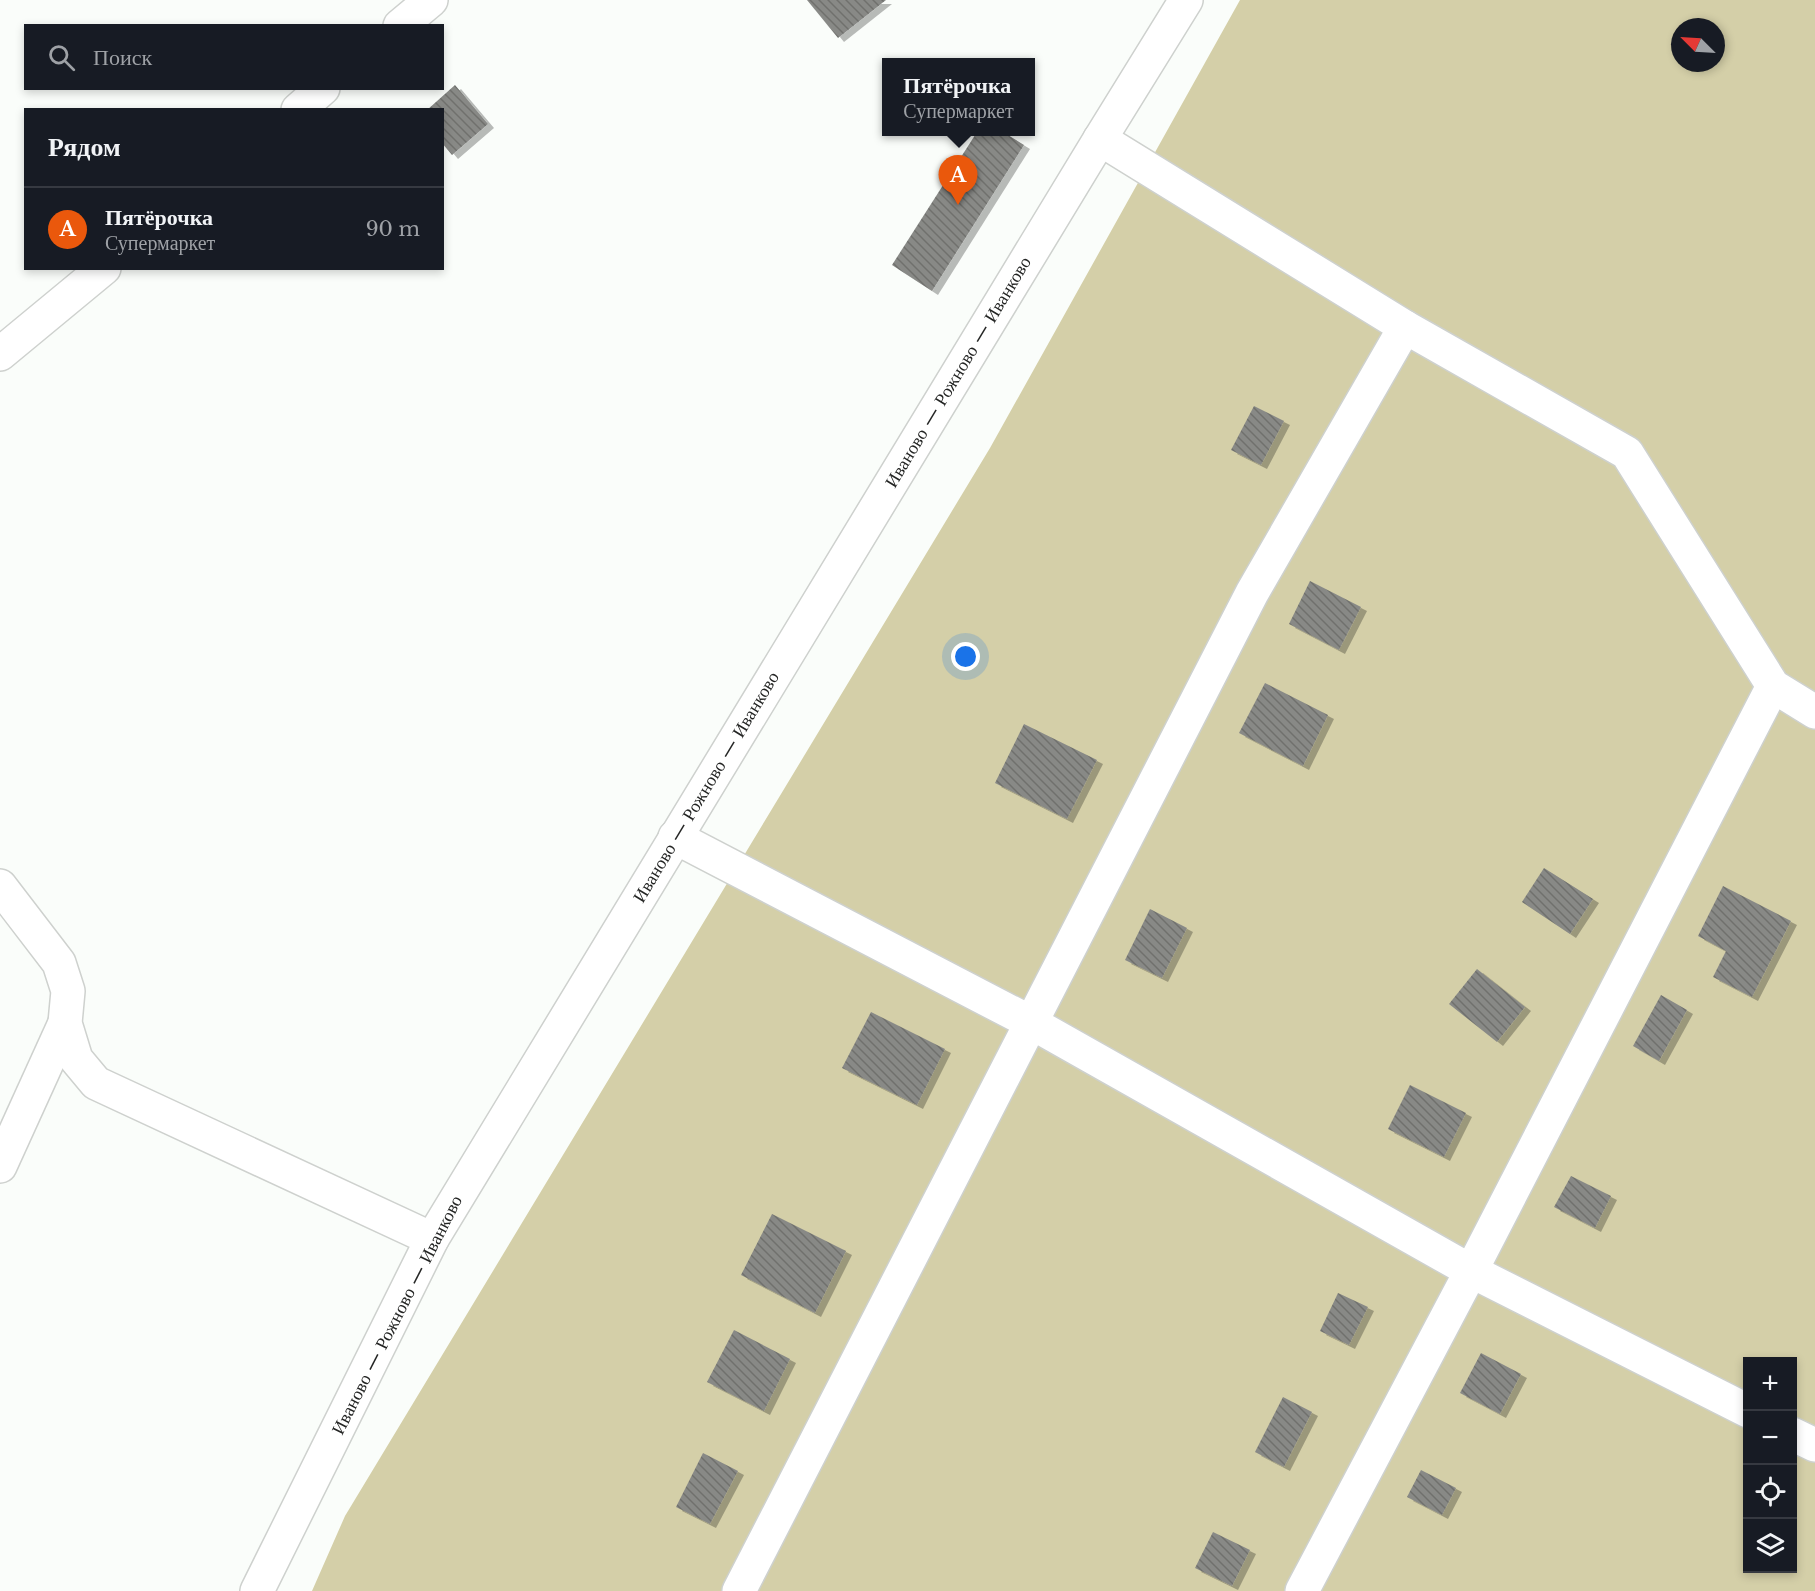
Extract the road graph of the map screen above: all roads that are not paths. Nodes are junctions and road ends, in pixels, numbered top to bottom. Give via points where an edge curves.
1 (431, 0) edge
2 (1186, 0) edge
3 (402, 24) edge
4 (321, 90) edge
5 (300, 108) edge
6 (1100, 139) junction
7 (102, 270) edge
8 (1405, 327) junction
9 (0, 354) edge
10 (1773, 686) junction
11 (1815, 712) edge
12 (675, 837) junction
13 (0, 886) edge
14 (1030, 1022) junction
15 (66, 1023) junction
16 (0, 1166) edge
17 (432, 1239) junction
18 (1471, 1271) junction
19 (1743, 1408) edge
20 (1797, 1436) edge
21 (1815, 1445) edge
22 (257, 1591) edge
23 (739, 1591) edge
24 (1302, 1591) edge

1 - 3 street
2 - 6 street, Иваново — Рожново — Иванково
4 - 5 street
6 - 8 street
6 - 12 street, Иваново — Рожново — Иванково
7 - 9 street
8 - 10 street via 1627,453
8 - 14 street via 1252,593
10 - 11 street
10 - 18 street
12 - 14 street
12 - 17 street, Иваново — Рожново — Иванково
13 - 15 street via 59,963 68,991
14 - 18 street
14 - 23 street
15 - 16 street
15 - 17 street via 76,1059 96,1083
17 - 22 street, Иваново — Рожново — Иванково
18 - 19 street
18 - 24 street
20 - 21 street

